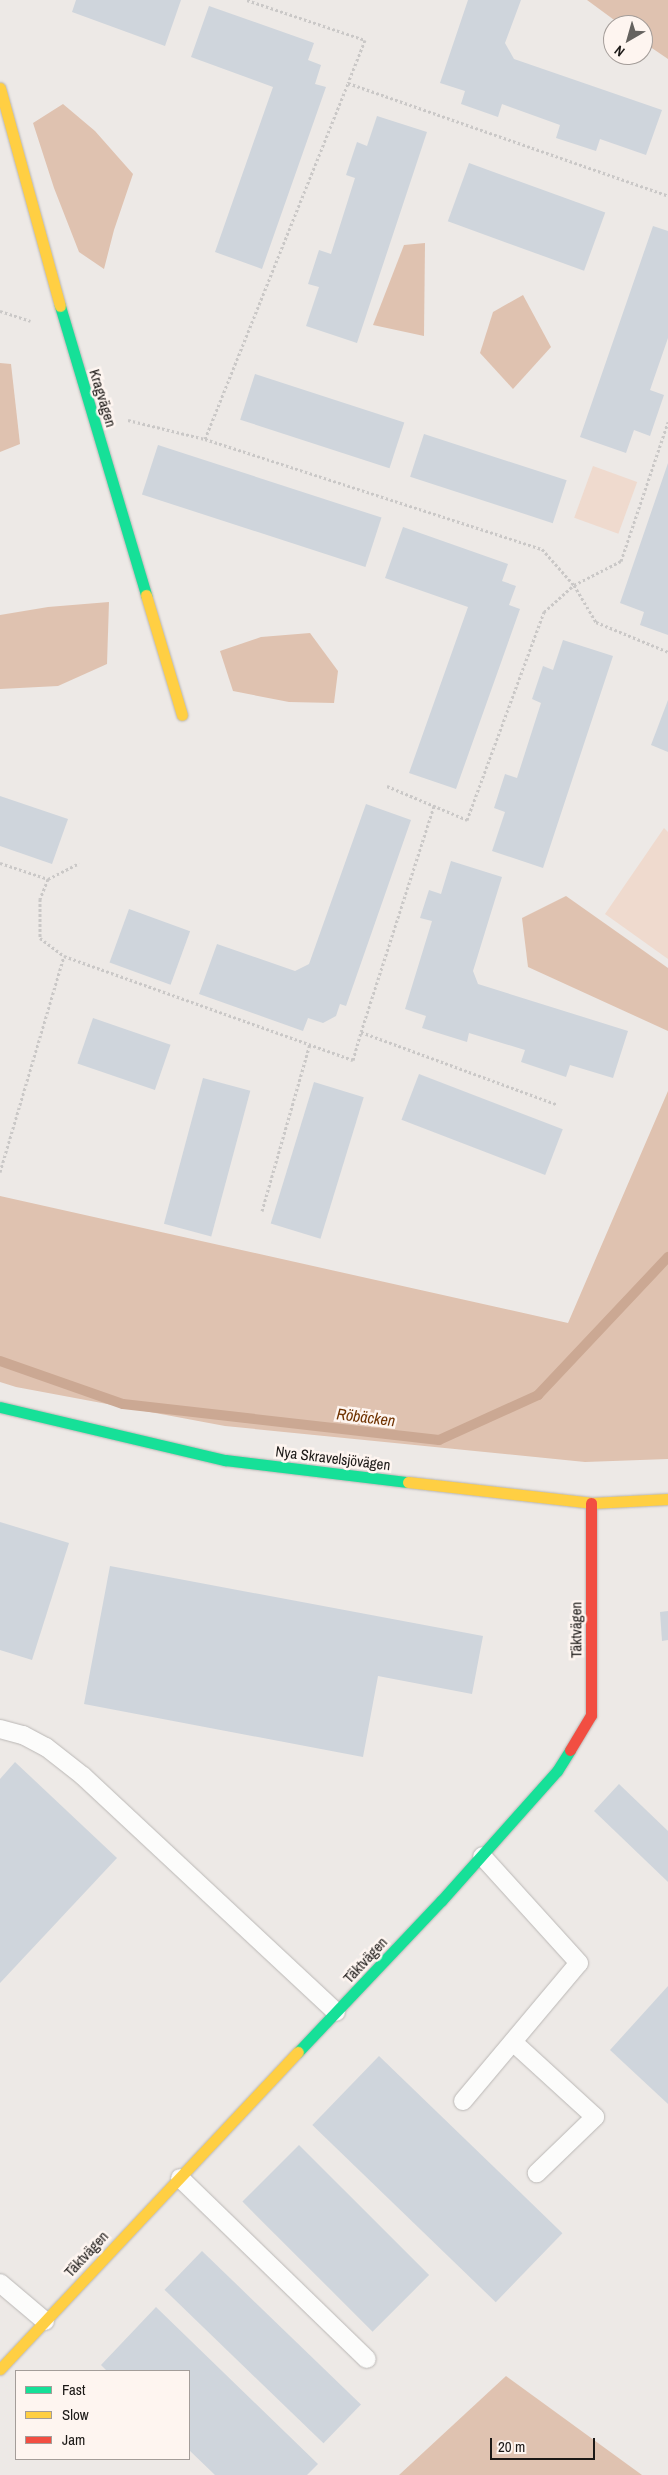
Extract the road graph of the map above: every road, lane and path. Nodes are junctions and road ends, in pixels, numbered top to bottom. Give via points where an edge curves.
1 (247, 0) edge
2 (348, 83) junction
3 (0, 88) edge
4 (668, 196) edge
5 (91, 411) junction
6 (668, 422) edge
7 (205, 439) junction
8 (574, 585) junction
9 (668, 652) edge
10 (182, 715) dead end
11 (387, 786) dead end
12 (434, 806) junction
13 (0, 863) edge
14 (79, 863) dead end
15 (48, 879) junction
16 (64, 956) junction
17 (361, 1032) junction
18 (310, 1044) junction
19 (556, 1104) dead end
20 (0, 1172) edge
21 (262, 1212) dead end
22 (0, 1407) edge
23 (668, 1499) edge
24 (591, 1503) junction
25 (0, 1729) edge
26 (482, 1856) junction
27 (336, 2012) junction
28 (513, 2042) junction
29 (463, 2101) dead end
30 (537, 2173) dead end
31 (180, 2178) junction
32 (0, 2283) edge
33 (44, 2321) junction
34 (367, 2359) dead end
35 (0, 2368) edge

1 - 2 path via 365,40
2 - 4 path
2 - 7 path
3 - 5 street, Kragvägen via 35,222
5 - 7 path
5 - 10 street, Kragvägen
6 - 8 path via 620,561
7 - 8 path via 542,549
8 - 9 path via 596,622
8 - 12 path via 544,612 468,820
11 - 12 path
12 - 17 path
13 - 15 path
14 - 15 path
15 - 16 path via 40,899 40,938
16 - 18 path
16 - 20 path
17 - 18 path via 353,1060
17 - 19 path
18 - 21 path
22 - 24 street, Nya Skravelsjövägen via 225,1460
23 - 24 street, Nya Skravelsjövägen
24 - 26 street, Täktvägen via 591,1715 557,1771
25 - 27 lane via 24,1735 46,1747 83,1776
26 - 27 street, Täktvägen
26 - 28 lane via 579,1963
27 - 31 street, Täktvägen
28 - 29 lane
28 - 30 lane via 595,2117
31 - 33 street, Täktvägen
31 - 34 lane
32 - 33 lane
33 - 35 street, Täktvägen

